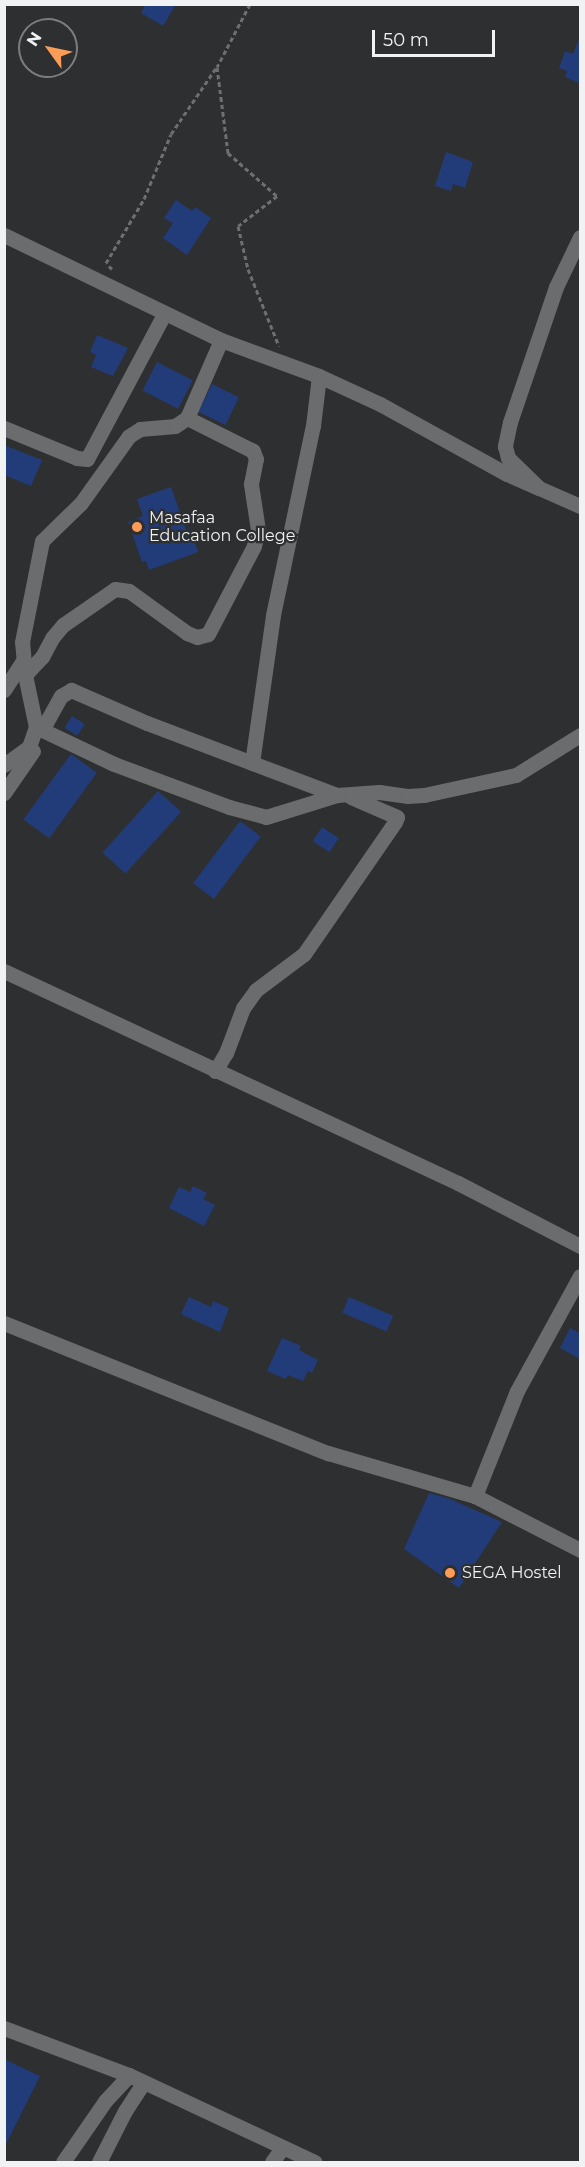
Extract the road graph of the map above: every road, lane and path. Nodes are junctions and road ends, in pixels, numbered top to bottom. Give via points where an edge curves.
1 (250, 4) edge
2 (217, 67) junction
3 (4, 235) edge
4 (580, 237) edge
5 (113, 270) dead end
6 (164, 314) junction
7 (221, 340) junction
8 (286, 365) junction
9 (319, 376) junction
10 (187, 418) junction
11 (4, 428) edge
12 (539, 488) junction
13 (580, 506) edge
14 (24, 668) junction
15 (4, 690) edge
16 (41, 730) junction
17 (580, 735) edge
18 (252, 763) junction
19 (4, 765) edge
20 (4, 793) edge
21 (341, 795) junction
22 (4, 971) edge
23 (215, 1071) junction
24 (580, 1246) edge
25 (580, 1276) edge
26 (4, 1323) edge
27 (475, 1496) junction
28 (580, 1550) edge
29 (4, 2028) edge
30 (129, 2075) junction
31 (143, 2083) junction
32 (282, 2148) junction
33 (63, 2163) edge
34 (99, 2163) edge
35 (272, 2163) edge
36 (315, 2163) edge

1 - 2 path
2 - 5 path via 171,134 144,199 106,263
2 - 8 path via 228,153 277,196 238,226 248,269
3 - 6 street
4 - 12 street via 556,287 505,446 508,458
6 - 7 street
6 - 11 street via 87,459
7 - 8 street
7 - 10 street
8 - 9 street
9 - 12 street
9 - 18 street via 313,426 273,615
10 - 14 street via 175,426 140,429 129,436 81,503 42,542 22,642
10 - 14 street via 253,451 256,459 251,484 258,530 254,546 208,634 197,637 187,633 129,591 115,589 63,625 42,657
12 - 13 street
14 - 15 street
14 - 16 street
16 - 18 street via 61,696 71,690
16 - 19 street via 29,747
16 - 20 street
16 - 21 street via 114,764 254,815 276,815
17 - 21 street via 516,775 424,795
18 - 21 street
21 - 23 street via 397,817 395,822 304,954 256,990 243,1008
22 - 23 street
23 - 24 street via 458,1183
25 - 27 street via 517,1391
26 - 27 street via 328,1453
27 - 28 street
29 - 30 street
30 - 31 street
30 - 33 street via 106,2100
31 - 32 street
31 - 34 street
32 - 35 street
32 - 36 street

